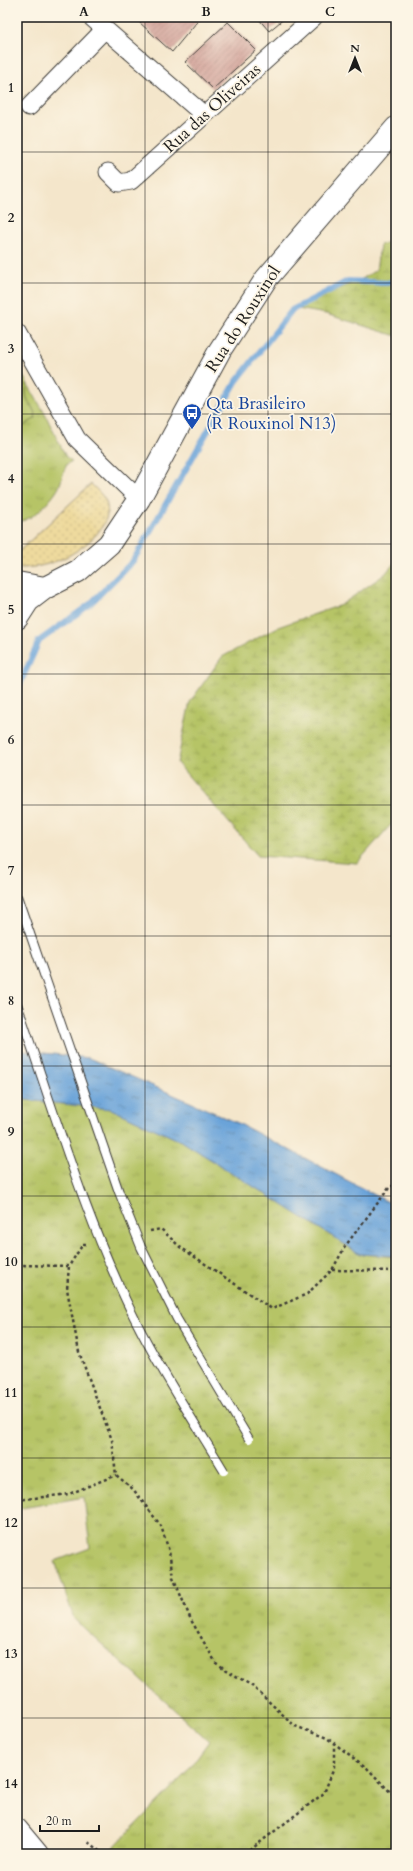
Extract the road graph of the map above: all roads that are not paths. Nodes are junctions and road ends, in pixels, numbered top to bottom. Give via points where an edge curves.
1 (91, 17) edge
2 (314, 17) edge
3 (106, 29) junction
4 (29, 107) dead end
5 (204, 115) junction
6 (396, 128) edge
7 (108, 172) dead end
8 (17, 333) edge
9 (139, 499) junction
10 (17, 583) edge
11 (45, 588) junction
12 (17, 618) edge
13 (17, 896) edge
14 (17, 1004) edge
15 (249, 1439) dead end
16 (224, 1471) dead end
17 (17, 1830) edge
18 (37, 1854) edge

1 - 3 street
2 - 5 street, Rua das Oliveiras
3 - 4 street
3 - 5 street
5 - 7 street, Rua das Oliveiras via 130,181 119,183
6 - 9 main road, Rua do Rouxinol via 266,279 220,350
8 - 9 street via 76,439
9 - 11 main road, Rua do Rouxinol via 109,544 78,571
10 - 11 main road
11 - 12 main road, Rua do Rouxinol via 28,601
13 - 15 lane, bridge via 119,1192 141,1247 176,1319
14 - 16 lane, bridge via 108,1261 142,1334
17 - 18 main road

